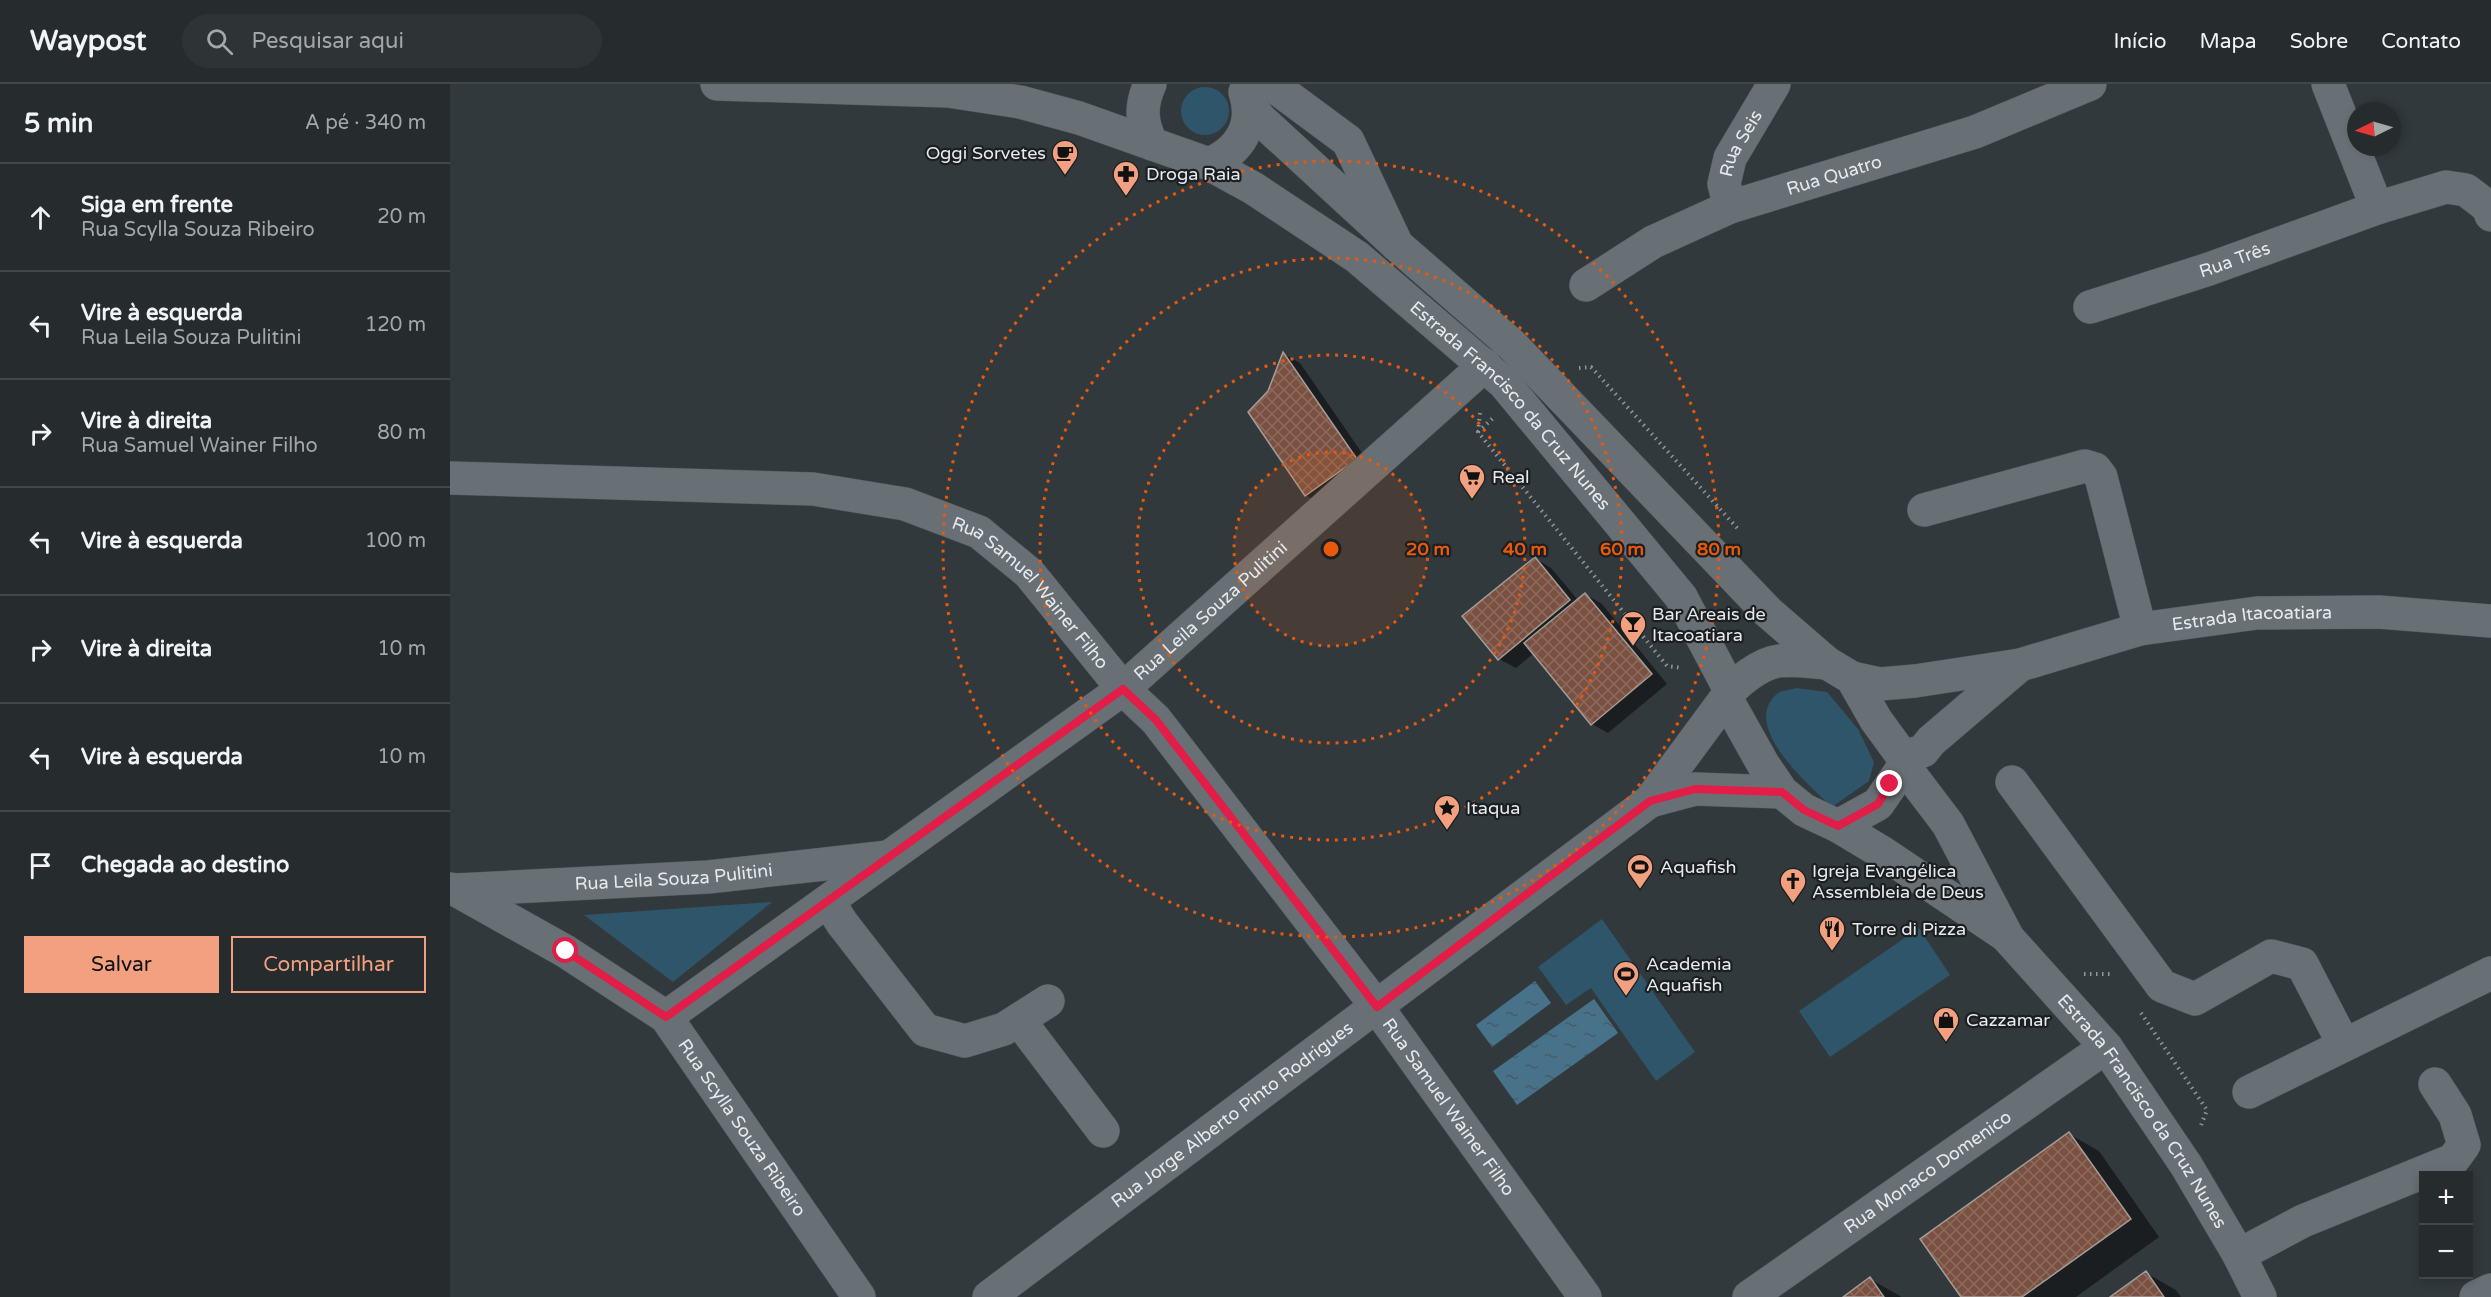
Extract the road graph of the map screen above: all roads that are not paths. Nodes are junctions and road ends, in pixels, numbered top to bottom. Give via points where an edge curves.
1 (717, 84) edge
2 (1150, 84) edge
3 (1774, 84) edge
4 (2090, 84) edge
5 (2328, 84) edge
6 (1254, 91) edge
7 (1152, 144) junction
8 (1209, 165) junction
9 (1730, 207) junction
10 (2377, 208) junction
11 (2491, 215) edge
12 (1397, 245) junction
13 (1586, 285) dead end
14 (2090, 307) dead end
15 (1485, 365) junction
16 (450, 478) edge
17 (1924, 510) dead end
18 (2491, 621) edge
19 (2140, 629) junction
20 (2020, 665) junction
21 (1839, 671) junction
22 (1726, 687) junction
23 (1123, 689) junction
24 (1903, 761) junction
25 (2012, 782) dead end
26 (1782, 792) junction
27 (1650, 801) junction
28 (1838, 826) junction
29 (891, 857) junction
30 (453, 890) edge
31 (828, 901) junction
32 (2008, 938) junction
33 (2491, 974) edge
34 (1048, 1001) dead end
35 (1377, 1007) junction
36 (666, 1017) junction
37 (1019, 1020) junction
38 (2344, 1045) junction
39 (2106, 1047) junction
40 (2435, 1084) dead end
41 (2249, 1092) dead end
42 (1103, 1131) dead end
43 (2239, 1255) junction
44 (2491, 1290) edge
45 (860, 1297) edge
46 (989, 1297) edge
47 (1585, 1297) edge
48 (1749, 1297) edge
49 (2260, 1297) edge
50 (2476, 1297) edge

1 - 7 street via 948,91 1020,102
2 - 7 street via 1142,114
3 - 9 street, Rua Seis via 1730,158 1724,184
4 - 9 street, Rua Quatro via 1975,132
5 - 10 street
6 - 8 street via 1240,142 1224,158
6 - 12 street, Estrada Francisco da Cruz Nunes via 1260,119
6 - 12 street, Estrada Francisco da Cruz Nunes via 1348,141
7 - 8 street, Estrada Francisco da Cruz Nunes
8 - 15 street, Estrada Francisco da Cruz Nunes via 1253,188 1357,257
9 - 13 street, Rua Quatro via 1653,242
10 - 11 street, Rua Três via 2446,188 2466,190 2488,207
10 - 14 street, Rua Três
12 - 21 street, Estrada Francisco da Cruz Nunes via 1512,345 1768,612
15 - 22 street, Estrada Francisco da Cruz Nunes via 1681,597
15 - 23 street, Rua Leila Souza Pulitini
16 - 23 street, Rua Samuel Wainer Filho via 813,489 905,504 979,532 1029,573
17 - 19 street via 2085,466 2095,469 2101,477
18 - 19 street, Estrada Itacoatiara via 2379,612 2258,613
19 - 20 street, Estrada Itacoatiara
20 - 21 street, Estrada Itacoatiara via 1880,684
20 - 24 street, Estrada Itacoatiara via 1923,751
21 - 22 street, Estrada Itacoatiara via 1777,661
21 - 24 street, Estrada Francisco da Cruz Nunes
22 - 26 street, Estrada Francisco da Cruz Nunes via 1763,764
22 - 27 street, Rua Jorge Alberto Pinto Rodrigues
23 - 29 street, Rua Leila Souza Pulitini
23 - 35 street, Rua Samuel Wainer Filho via 1156,720
24 - 28 street via 1878,804
24 - 32 street, Estrada Francisco da Cruz Nunes via 1948,824
25 - 38 street via 2162,986 2195,999 2271,956 2302,964
26 - 27 street, Rua Jorge Alberto Pinto Rodrigues via 1695,789
26 - 28 street, Estrada Francisco da Cruz Nunes via 1804,810
27 - 35 street, Rua Jorge Alberto Pinto Rodrigues
28 - 32 street, Estrada Francisco da Cruz Nunes
29 - 30 street, Rua Leila Souza Pulitini via 708,877
29 - 31 street, Rua Leila Souza Pulitini
30 - 36 street, Rua Scylla Souza Ribeiro via 566,951
31 - 36 street, Rua Leila Souza Pulitini
31 - 37 street via 925,1030 965,1041
32 - 39 street, Estrada Francisco da Cruz Nunes
33 - 38 street
34 - 37 street
35 - 46 street, Rua Jorge Alberto Pinto Rodrigues
35 - 47 street, Rua Samuel Wainer Filho
36 - 45 street, Rua Scylla Souza Ribeiro
37 - 42 street
38 - 41 street
39 - 43 street, Estrada Francisco da Cruz Nunes via 2186,1166
39 - 48 street, Rua Monaco Domenico
40 - 43 street via 2455,1115 2464,1144 2453,1160 2302,1221
43 - 49 street, Estrada Francisco da Cruz Nunes
44 - 50 street

